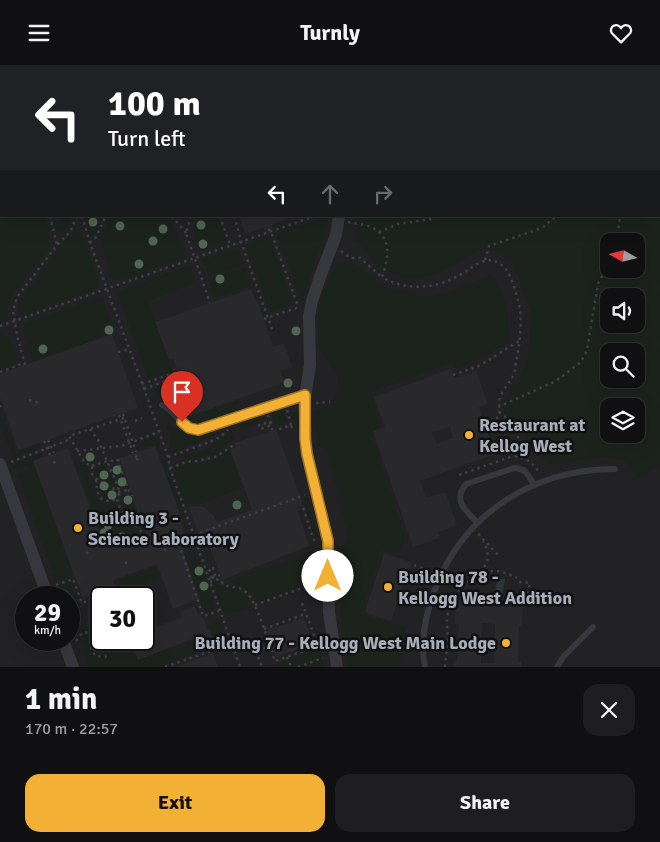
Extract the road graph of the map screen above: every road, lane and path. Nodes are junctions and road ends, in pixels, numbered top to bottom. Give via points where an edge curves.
1 (50, 217) edge
2 (77, 217) edge
3 (82, 217) edge
4 (106, 217) edge
5 (173, 217) edge
6 (191, 217) edge
7 (220, 217) edge
8 (234, 217) edge
9 (312, 217) edge
10 (436, 217) edge
11 (555, 217) edge
12 (620, 217) edge
13 (342, 219) edge
14 (269, 231) junction
15 (379, 232) junction
16 (186, 233) junction
17 (617, 233) edge
18 (240, 242) junction
19 (90, 243) junction
20 (57, 245) junction
21 (230, 245) junction
22 (340, 250) dead end
23 (194, 258) junction
24 (485, 261) junction
25 (382, 277) junction
26 (601, 278) edge
27 (107, 289) junction
28 (210, 303) dead end
29 (299, 307) junction
30 (301, 312) dead end
31 (268, 317) junction
32 (264, 319) dead end
33 (16, 320) junction
34 (0, 326) edge
35 (273, 332) dead end
36 (519, 341) junction
37 (130, 349) junction
38 (118, 352) dead end
39 (0, 372) edge
40 (174, 373) dead end
41 (453, 375) dead end
42 (176, 377) dead end
43 (142, 385) junction
44 (144, 389) junction
45 (309, 399) junction
46 (29, 400) dead end
47 (284, 401) junction
48 (330, 402) dead end
49 (39, 403) dead end
50 (162, 405) dead end
51 (498, 407) junction
52 (500, 412) junction
53 (124, 418) junction
54 (142, 419) dead end
55 (230, 420) junction
56 (135, 421) dead end
57 (484, 424) dead end
58 (291, 425) junction
59 (270, 426) dead end
60 (90, 429) junction
61 (279, 429) dead end
62 (272, 430) dead end
63 (159, 432) junction
64 (295, 434) dead end
65 (71, 439) junction
66 (133, 442) junction
67 (234, 445) dead end
68 (51, 446) junction
69 (102, 448) junction
70 (77, 451) junction
71 (54, 453) dead end
72 (50, 455) dead end
73 (168, 457) junction
74 (518, 457) dead end
75 (108, 461) junction
76 (53, 462) dead end
77 (6, 463) edge
78 (57, 463) dead end
79 (92, 466) junction
80 (170, 468) junction
81 (615, 469) dead end
82 (96, 479) junction
83 (130, 485) dead end
84 (534, 485) junction
85 (131, 490) junction
86 (120, 492) junction
87 (132, 496) dead end
88 (300, 497) dead end
89 (117, 499) junction
90 (303, 508) dead end
91 (478, 523) junction
92 (484, 530) dead end
93 (143, 535) dead end
94 (194, 537) junction
95 (483, 540) junction
96 (317, 550) dead end
97 (499, 556) dead end
98 (414, 565) dead end
99 (434, 572) dead end
100 (482, 573) junction
101 (220, 575) dead end
102 (319, 577) dead end
103 (517, 578) dead end
104 (216, 580) junction
105 (210, 582) junction
106 (519, 582) dead end
107 (56, 585) dead end
108 (45, 586) edge
109 (90, 600) edge
110 (302, 603) dead end
111 (255, 605) junction
112 (526, 605) dead end
113 (220, 611) junction
114 (306, 614) junction
115 (593, 627) dead end
116 (264, 629) junction
117 (231, 644) junction
118 (318, 645) junction
119 (271, 646) dead end
120 (67, 651) edge
121 (92, 651) edge
122 (110, 651) edge
123 (256, 651) junction
124 (251, 653) dead end
125 (286, 657) junction
126 (73, 667) edge
127 (165, 667) edge
128 (238, 667) edge
129 (262, 667) edge
130 (291, 667) edge
131 (298, 667) edge
132 (337, 667) edge
133 (425, 667) edge
134 (445, 667) edge
135 (557, 667) edge

1 - 20 path
2 - 20 path via 70,232
3 - 19 path
4 - 19 path
5 - 16 path
6 - 16 path
7 - 21 path
8 - 18 path
9 - 14 path
10 - 15 path
11 - 24 path via 542,228 490,246
12 - 17 path
13 - 15 path
13 - 45 street via 309,316
14 - 18 path
14 - 29 path
15 - 25 path via 388,253
16 - 23 path
18 - 21 path
18 - 31 path
19 - 27 path
20 - 33 path via 17,297 13,311
21 - 23 path
22 - 25 path via 351,259 360,258
23 - 27 path
23 - 28 path
24 - 25 path via 442,284 404,287
24 - 36 path via 492,260 507,271 520,309
26 - 51 path via 587,350 581,362 556,381
27 - 33 path
27 - 37 path
29 - 30 path
29 - 31 path
31 - 32 path
31 - 35 path
33 - 34 path
33 - 39 path via 25,364
36 - 41 path via 478,366
36 - 51 path via 515,372 501,394
37 - 38 path
37 - 43 path
40 - 43 path
42 - 44 path
43 - 44 path
44 - 63 path
45 - 47 lane
45 - 48 path
45 - 132 street via 305,439 328,541 329,612
46 - 49 path
47 - 55 lane
47 - 58 path
50 - 55 lane via 189,428 198,430
51 - 52 path
52 - 57 path via 494,420
52 - 74 path via 518,430
53 - 60 path
53 - 66 path
53 - 66 path, bridge via 121,415 136,456
54 - 56 path
55 - 73 path via 233,428 220,437
58 - 61 path
58 - 64 path
59 - 62 path, bridge via 260,429 259,425 270,422
60 - 65 path via 70,436
60 - 69 path
63 - 66 path
63 - 73 path
65 - 68 path
65 - 70 path
66 - 69 path
67 - 80 path via 215,457
68 - 71 path
68 - 72 path, bridge via 46,440
68 - 77 path
69 - 70 path
69 - 75 path
70 - 79 path via 85,463
73 - 80 path
75 - 79 path
75 - 85 path via 119,459
75 - 86 path
76 - 78 path
77 - 108 street
79 - 82 path
80 - 94 path
81 - 84 lane via 581,471
82 - 86 path
82 - 89 path via 102,499
83 - 85 path
84 - 91 lane via 496,507
84 - 91 lane via 526,472 514,468 466,484 460,502
85 - 86 path
85 - 87 path
86 - 89 path
88 - 94 path
89 - 93 path via 125,515
90 - 96 path
91 - 133 lane via 451,557 436,585 424,627
92 - 95 path via 479,535
94 - 105 path
94 - 113 path via 177,545 203,616
95 - 97 path
95 - 100 path via 488,555
98 - 99 path
100 - 103 path via 501,572
100 - 134 path via 460,590 448,609
101 - 104 path, bridge via 212,578 209,569 213,568
102 - 111 path via 314,584
104 - 105 path
104 - 111 path via 243,589
105 - 113 path
106 - 112 path via 530,583
107 - 109 path via 74,579 82,603
110 - 114 path
111 - 116 path
113 - 117 path
114 - 116 path
114 - 118 path
115 - 135 lane
116 - 125 path via 275,661
117 - 127 path
117 - 128 path
118 - 125 path
118 - 131 path via 323,658
119 - 123 path, bridge
120 - 126 street
121 - 122 path via 96,656 105,657
123 - 124 path, bridge
123 - 129 path
125 - 130 path

